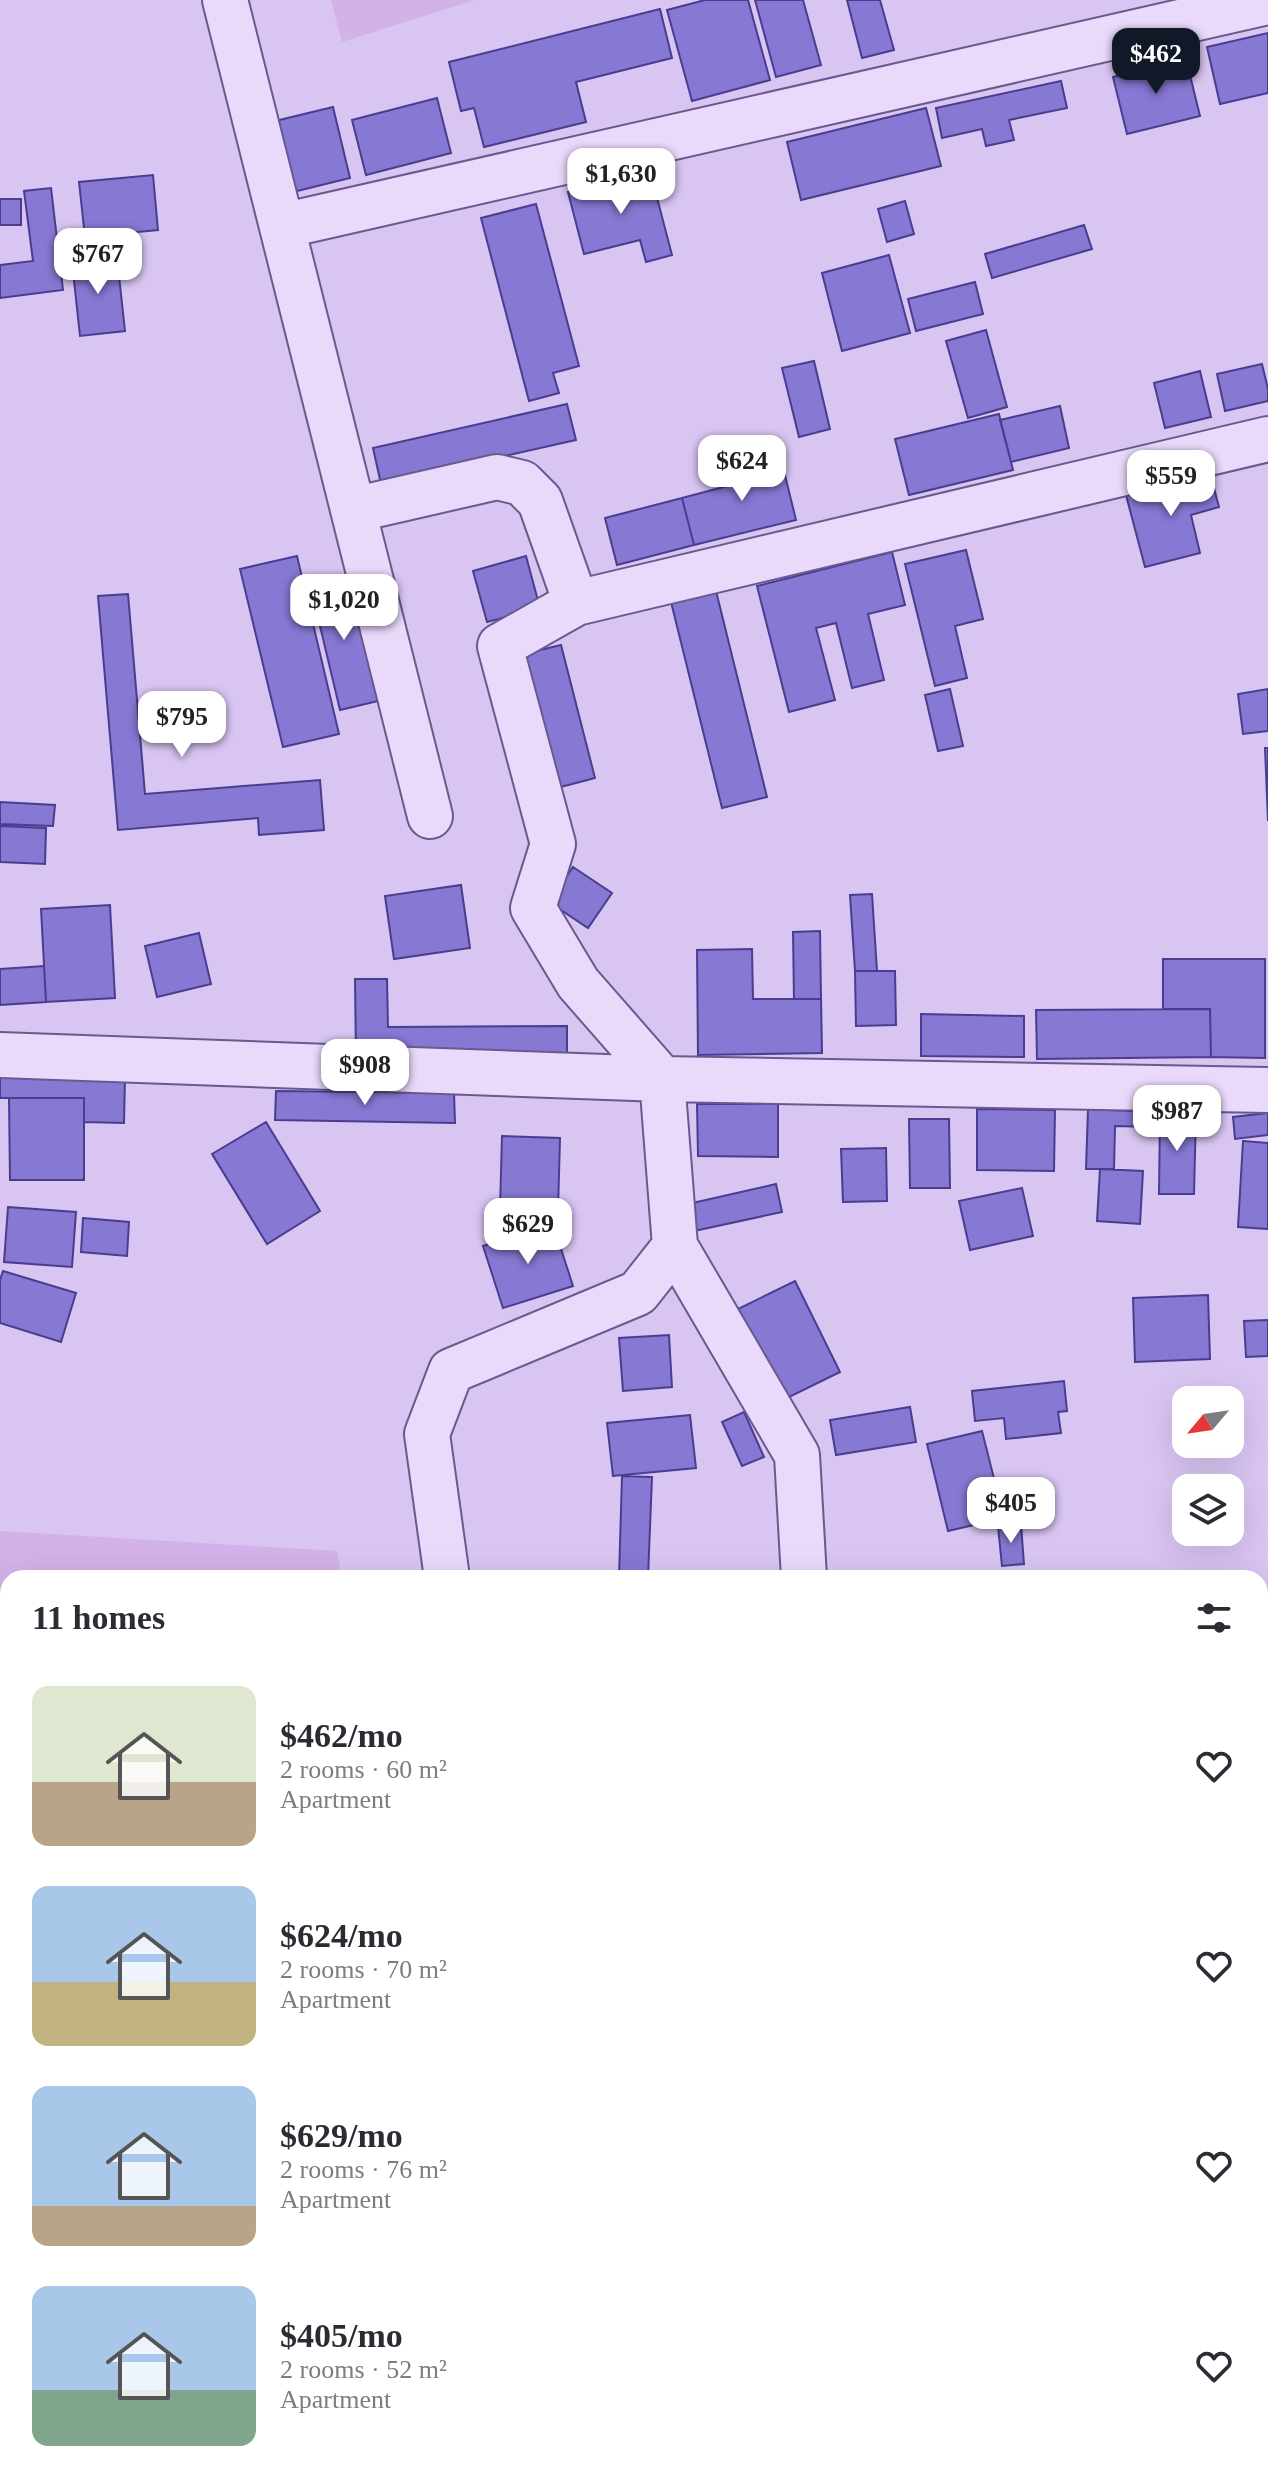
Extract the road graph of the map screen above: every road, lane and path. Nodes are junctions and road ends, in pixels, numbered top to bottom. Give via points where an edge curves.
1 (225, 0) edge
2 (1268, 2) edge
3 (282, 226) junction
4 (1268, 439) edge
5 (353, 510) junction
6 (576, 603) junction
7 (430, 816) dead end
8 (0, 1055) edge
9 (662, 1079) junction
10 (1268, 1090) edge
11 (675, 1246) junction
12 (446, 1570) edge
13 (804, 1570) edge

1 - 3 street
2 - 3 street
3 - 5 street
4 - 6 street
5 - 6 street via 497,477 522,483 540,501
5 - 7 street
6 - 9 street via 500,646 553,844 533,908 578,983
8 - 9 street
9 - 10 street
9 - 11 street
11 - 12 street via 638,1293 451,1371 427,1434
11 - 13 street via 797,1455

